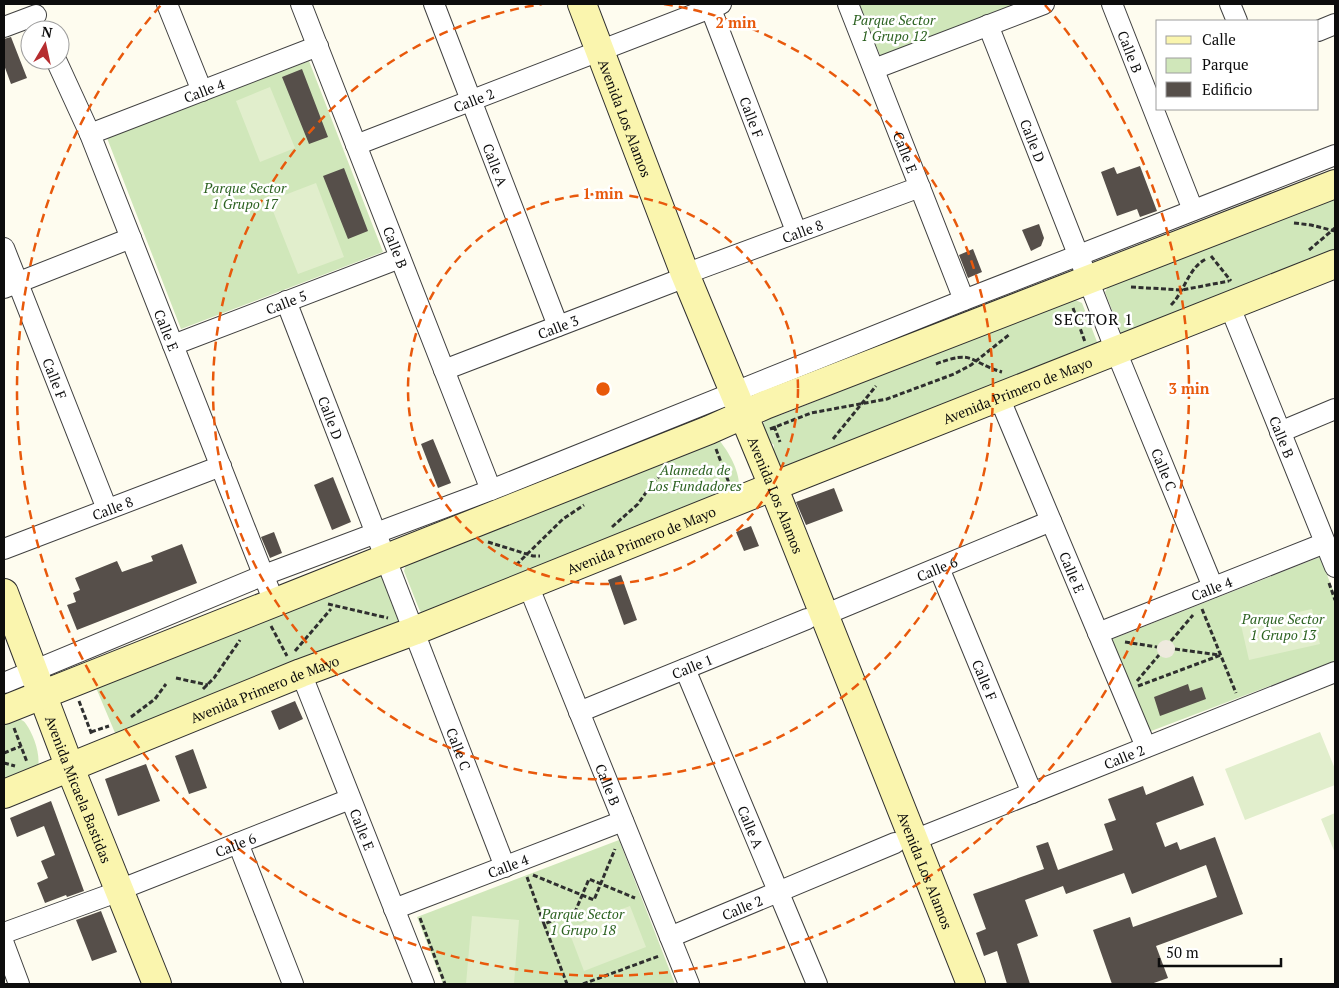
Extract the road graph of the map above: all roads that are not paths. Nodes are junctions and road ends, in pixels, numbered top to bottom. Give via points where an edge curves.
1 (167, 4) edge
2 (301, 4) edge
3 (434, 4) edge
4 (563, 4) edge
5 (582, 4) edge
6 (848, 4) edge
7 (1044, 4) edge
8 (1112, 4) edge
9 (1230, 4) edge
10 (714, 5) edge
11 (37, 16) edge
12 (1237, 20) edge
13 (1335, 24) edge
14 (988, 25) junction
15 (4, 27) edge
16 (1319, 31) edge
17 (318, 46) junction
18 (592, 54) junction
19 (874, 69) junction
20 (61, 70) edge
21 (202, 91) junction
22 (1153, 94) edge
23 (471, 100) junction
24 (1159, 110) edge
25 (90, 134) junction
26 (356, 145) junction
27 (1335, 155) edge
28 (1335, 184) edge
29 (920, 187) junction
30 (1193, 210) junction
31 (796, 231) junction
32 (131, 238) junction
33 (4, 248) edge
34 (1078, 255) junction
35 (400, 258) junction
36 (1335, 264) edge
37 (679, 278) junction
38 (11, 285) edge
39 (1091, 289) junction
40 (1237, 291) junction
41 (964, 300) junction
42 (286, 301) junction
43 (558, 326) junction
44 (173, 344) junction
45 (1104, 356) junction
46 (444, 370) junction
47 (1003, 385) junction
48 (1335, 409) edge
49 (725, 432) junction
50 (1280, 432) junction
51 (220, 466) junction
52 (491, 490) junction
53 (755, 494) junction
54 (107, 510) junction
55 (1051, 521) junction
56 (377, 533) junction
57 (1325, 543) junction
58 (4, 548) edge
59 (386, 558) junction
60 (1335, 567) edge
61 (939, 568) junction
62 (264, 575) junction
63 (518, 578) junction
64 (1213, 587) junction
65 (4, 593) edge
66 (270, 617) junction
67 (815, 618) junction
68 (411, 621) junction
69 (1099, 636) junction
70 (4, 638) edge
71 (290, 664) junction
72 (685, 669) junction
73 (1335, 672) edge
74 (20, 692) edge
75 (579, 712) junction
76 (1146, 747) junction
77 (50, 764) junction
78 (1032, 793) junction
79 (4, 794) edge
80 (350, 799) junction
81 (623, 820) junction
82 (904, 842) junction
83 (238, 843) junction
84 (521, 872) junction
85 (778, 892) junction
86 (113, 894) junction
87 (394, 909) junction
88 (4, 934) edge
89 (670, 937) junction
90 (4, 944) edge
91 (19, 984) edge
92 (141, 984) edge
93 (157, 984) edge
94 (293, 984) edge
95 (424, 984) edge
96 (689, 984) edge
97 (817, 984) edge
98 (950, 984) edge
99 (971, 984) edge

1 - 21 street
2 - 17 street, Calle B
3 - 23 street, Calle A
4 - 18 main road, Avenida Los Alamos
5 - 18 main road, Avenida Los Alamos
6 - 19 street, Calle E
7 - 14 street
8 - 22 street, Calle B
9 - 12 street
10 - 18 street, Calle 2
10 - 31 street, Calle F
11 - 15 street
13 - 16 street
14 - 19 street
14 - 34 street, Calle D
17 - 21 street, Calle 4
17 - 26 street, Calle B
18 - 23 street, Calle 2
18 - 37 main road, Avenida Los Alamos
19 - 29 street, Calle E
20 - 25 street, Calle E
21 - 25 street, Calle 4
23 - 26 street, Calle 2
23 - 43 street, Calle A
24 - 30 street, Calle B
25 - 32 street, Calle E
26 - 35 street, Calle B
27 - 30 street
28 - 39 main road
29 - 31 street, Calle 8
29 - 41 street, Calle E
30 - 34 street
31 - 37 street, Calle 8
32 - 38 street
32 - 44 street, Calle E
33 - 38 street, Calle F
34 - 39 street, Calle D
34 - 41 street
35 - 42 street, Calle 5
35 - 46 street, Calle B
36 - 40 main road, Avenida Primero de Mayo
37 - 43 street, Calle 3
37 - 49 main road, Avenida Los Alamos
38 - 54 street, Calle F
39 - 45 street, Calle C
39 - 49 main road
40 - 45 main road, Avenida Primero de Mayo
40 - 50 street, Calle B
41 - 49 street
42 - 44 street, Calle 5
42 - 56 street, Calle D
43 - 46 street, Calle 3
44 - 51 street, Calle E
45 - 47 main road, Avenida Primero de Mayo
45 - 64 street, Calle C
46 - 52 street, Calle B
47 - 53 main road, Avenida Primero de Mayo
47 - 55 street, Calle E
48 - 50 street
49 - 52 street
49 - 53 main road, Avenida Los Alamos
49 - 59 main road
50 - 57 street, Calle B
51 - 54 street, Calle 8
51 - 62 street, Calle E
52 - 56 street
53 - 63 main road, Avenida Primero de Mayo
53 - 67 main road, Avenida Los Alamos
54 - 58 street, Calle 8
55 - 61 street, Calle 6
55 - 69 street, Calle E
56 - 59 street, Calle D
56 - 62 street
57 - 60 street, Calle B
57 - 64 street, Calle 4
59 - 66 main road
59 - 68 street, Calle C
61 - 67 street, Calle 6
61 - 78 street, Calle F
62 - 66 street, Calle E
62 - 74 street
63 - 68 main road, Avenida Primero de Mayo
63 - 75 street, Calle B
64 - 69 street, Calle 4
65 - 74 main road, Avenida Micaela Bastidas
66 - 74 main road via 72,683
67 - 72 street, Calle 1
67 - 82 main road, Avenida Los Alamos
68 - 71 main road, Avenida Primero de Mayo
68 - 84 street, Calle C
69 - 76 street, Calle E
70 - 74 main road, Avenida Micaela Bastidas
71 - 77 main road, Avenida Primero de Mayo via 94,741
71 - 80 street, Calle E
72 - 75 street, Calle 1
72 - 85 street, Calle A
73 - 76 street, Calle 2
74 - 77 main road, Avenida Micaela Bastidas
75 - 81 street, Calle B
76 - 78 street, Calle 2
77 - 79 main road, Avenida Primero de Mayo
77 - 86 main road, Avenida Micaela Bastidas
78 - 82 street, Calle 2
80 - 83 street, Calle 6
80 - 87 street, Calle E
81 - 84 street, Calle 4
81 - 89 street, Calle B
82 - 85 street, Calle 2
82 - 98 main road, Avenida Los Alamos
82 - 99 main road, Avenida Los Alamos
83 - 86 street, Calle 6
83 - 94 street
84 - 87 street, Calle 4
85 - 89 street, Calle 2
85 - 97 street, Calle A
86 - 88 street
86 - 92 main road, Avenida Micaela Bastidas
86 - 93 main road, Avenida Micaela Bastidas
87 - 95 street, Calle E
89 - 96 street, Calle B
90 - 91 street

